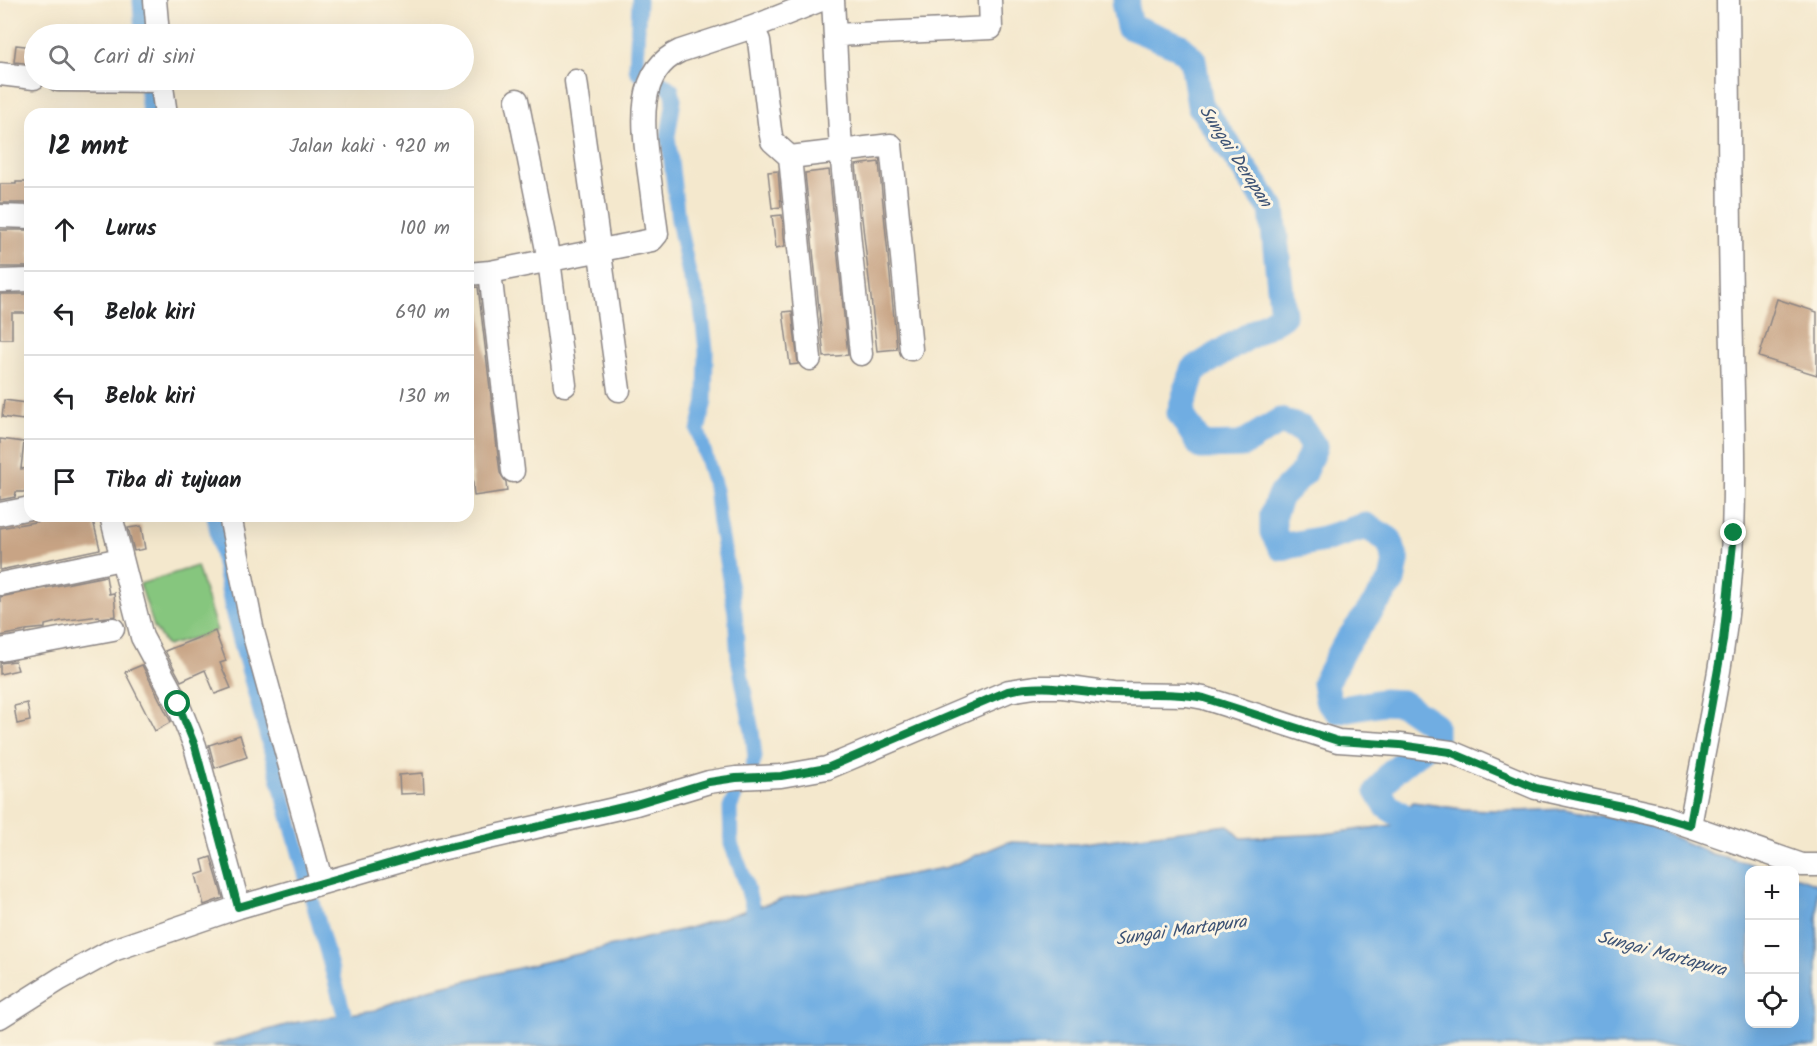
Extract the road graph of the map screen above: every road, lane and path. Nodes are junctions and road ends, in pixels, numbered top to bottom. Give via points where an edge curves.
1 (155, 0) edge
2 (821, 0) edge
3 (833, 0) edge
4 (990, 0) edge
5 (1728, 0) edge
6 (157, 24) edge
7 (753, 27) junction
8 (835, 35) junction
9 (0, 74) edge
10 (24, 77) edge
11 (576, 81) dead end
12 (161, 90) edge
13 (518, 100) dead end
14 (165, 108) edge
15 (841, 151) junction
16 (790, 157) junction
17 (0, 216) edge
18 (24, 217) edge
19 (601, 250) junction
20 (549, 260) junction
21 (479, 273) edge
22 (24, 280) edge
23 (0, 281) edge
24 (911, 349) dead end
25 (861, 354) dead end
26 (810, 359) dead end
27 (565, 385) dead end
28 (619, 390) dead end
29 (513, 471) dead end
30 (24, 509) edge
31 (0, 514) edge
32 (112, 522) edge
33 (231, 522) edge
34 (121, 560) junction
35 (0, 584) edge
36 (113, 629) dead end
37 (0, 650) edge
38 (1690, 825) junction
39 (1815, 866) edge
40 (312, 886) junction
41 (238, 907) junction
42 (0, 1017) edge

1 - 6 street
2 - 7 street
3 - 8 street
4 - 8 street via 991,28
5 - 38 street via 1734,533 1723,641
7 - 16 street via 759,41 772,141
7 - 19 street via 671,55 652,81 643,126 657,234 652,240
8 - 15 street
9 - 10 street
11 - 19 street
12 - 14 street
13 - 20 street
15 - 16 street
15 - 24 street via 891,145
15 - 25 street
16 - 26 street
17 - 18 street
19 - 20 street
19 - 28 street
20 - 21 street
20 - 27 street
21 - 29 street
22 - 23 street
30 - 31 street
32 - 34 street
33 - 40 street
34 - 35 street
34 - 41 street via 142,637 178,704 195,746
36 - 37 street
38 - 39 street via 1802,865
38 - 40 street via 1536,788 1450,752 1338,741 1187,695 1035,687 1008,691 827,768 709,782 636,804 436,850
40 - 41 street
41 - 42 street via 113,950

